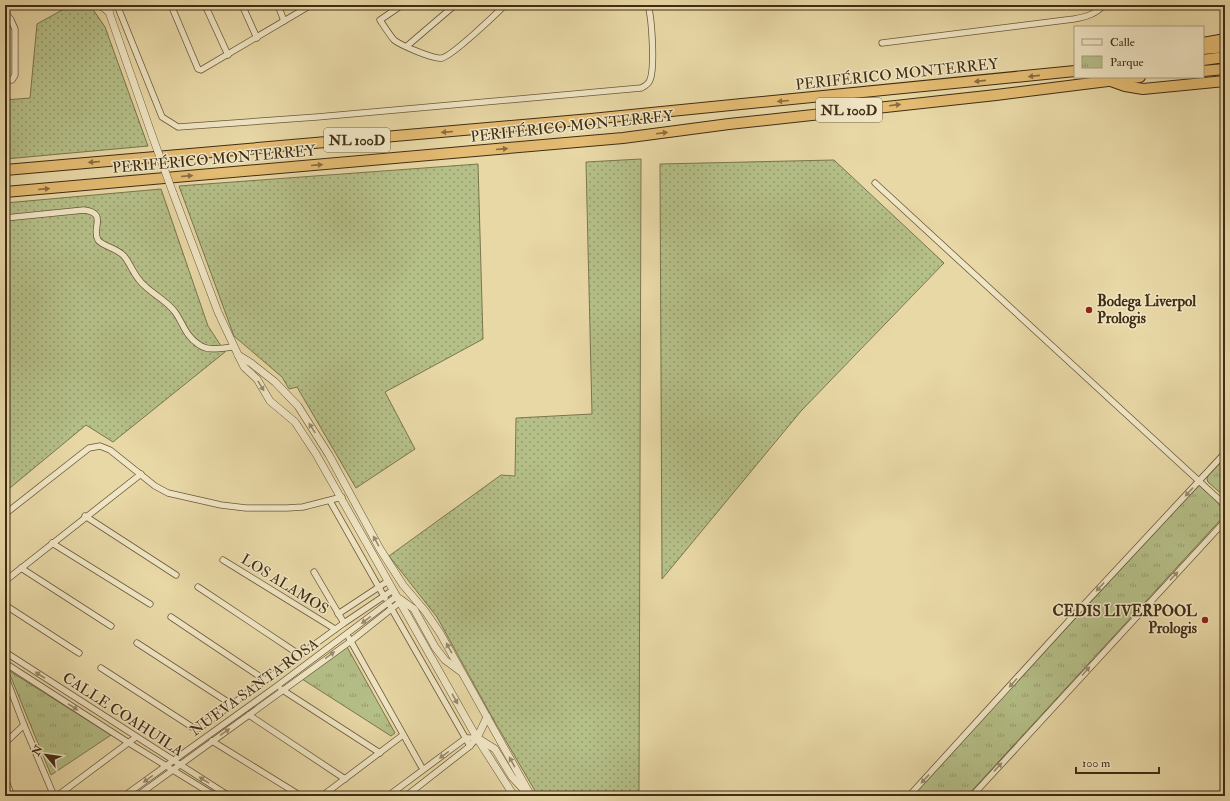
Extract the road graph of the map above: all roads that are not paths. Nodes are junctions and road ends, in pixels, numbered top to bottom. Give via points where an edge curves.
1 (100, 5) edge
2 (117, 5) edge
3 (171, 5) edge
4 (205, 5) edge
5 (242, 5) edge
6 (278, 5) edge
7 (311, 5) edge
8 (402, 5) edge
9 (455, 5) edge
10 (505, 5) edge
11 (648, 5) edge
12 (1104, 5) edge
13 (109, 8) edge
14 (5, 12) edge
15 (284, 21) junction
16 (257, 38) junction
17 (1225, 39) edge
18 (882, 44) dead end
19 (1204, 44) edge
20 (407, 46) junction
21 (1225, 47) edge
22 (1204, 49) edge
23 (228, 56) junction
24 (1225, 58) edge
25 (1204, 60) edge
26 (1225, 69) edge
27 (1074, 71) edge
28 (1204, 71) edge
29 (1132, 78) edge
30 (5, 80) edge
31 (1225, 80) edge
32 (1110, 81) junction
33 (5, 170) edge
34 (876, 183) dead end
35 (5, 192) edge
36 (5, 218) edge
37 (233, 347) junction
38 (238, 355) junction
39 (1225, 453) edge
40 (141, 474) junction
41 (1199, 482) junction
42 (342, 497) junction
43 (330, 501) junction
44 (1225, 505) edge
45 (5, 514) edge
46 (85, 516) junction
47 (1225, 521) edge
48 (52, 543) junction
49 (223, 560) dead end
50 (21, 568) junction
51 (314, 572) dead end
52 (176, 575) dead end
53 (5, 581) edge
54 (388, 581) junction
55 (198, 587) dead end
56 (379, 588) junction
57 (384, 596) junction
58 (397, 596) junction
59 (150, 604) dead end
60 (5, 605) edge
61 (390, 606) junction
62 (338, 614) junction
63 (171, 617) dead end
64 (344, 623) junction
65 (111, 626) dead end
66 (335, 629) junction
67 (347, 634) junction
68 (350, 641) junction
69 (137, 643) dead end
70 (5, 652) edge
71 (78, 653) dead end
72 (300, 655) junction
73 (5, 663) edge
74 (101, 668) dead end
75 (462, 672) junction
76 (5, 675) edge
77 (265, 680) junction
78 (277, 686) junction
79 (62, 689) junction
80 (283, 690) junction
81 (57, 696) junction
82 (231, 704) junction
83 (249, 715) junction
84 (487, 717) junction
85 (24, 725) junction
86 (403, 735) junction
87 (136, 737) junction
88 (466, 738) junction
89 (477, 738) junction
90 (212, 741) junction
91 (129, 743) junction
92 (5, 744) edge
93 (470, 746) junction
94 (380, 753) junction
95 (172, 760) junction
96 (179, 765) junction
97 (166, 766) junction
98 (422, 768) junction
99 (172, 770) junction
100 (428, 778) junction
101 (5, 779) edge
102 (345, 779) junction
103 (208, 792) junction
104 (12, 796) edge
105 (55, 796) edge
106 (124, 796) edge
107 (137, 796) edge
108 (202, 796) edge
109 (215, 796) edge
110 (229, 796) edge
111 (301, 796) edge
112 (322, 796) edge
113 (388, 796) edge
114 (406, 796) edge
115 (514, 796) edge
116 (531, 796) edge
117 (909, 796) edge
118 (972, 796) edge

1 - 13 street
2 - 11 street via 162,117 178,127 641,88 646,86 651,78 652,33
3 - 23 street via 198,69 204,70
4 - 23 street
5 - 16 street
6 - 15 street
7 - 15 street
8 - 20 street via 380,20 394,40
9 - 20 street
10 - 20 street via 447,57 437,59
12 - 18 street via 1098,11 1074,20
13 - 37 street, bridge via 173,193
14 - 30 street via 15,29 15,75 12,80
15 - 16 street
16 - 23 street
17 - 19 highway
21 - 22 highway
24 - 25 highway
26 - 28 highway
27 -> 33 highway, PERIFÉRICO MONTERREY / NL 100D via 568,121
29 - 32 highway, PERIFÉRICO MONTERREY / NL 100D
31 - 32 highway via 1144,89
35 -> 32 highway, PERIFÉRICO MONTERREY / NL 100D via 623,138
34 - 41 street
36 - 37 street via 90,211 97,218 98,240 117,250 124,257 136,277 167,303 185,331 198,344 212,349
37 - 38 street
38 -> 42 street via 270,401 296,422
75 -> 38 street via 440,633 403,585 380,549 329,455 298,406 282,389
39 - 41 street
40 - 43 street via 160,490 221,505 287,508
40 - 45 street via 105,448 89,448
40 - 46 street
41 - 44 street
41 -> 117 street
42 - 43 street
42 - 54 street
43 - 56 street
46 - 48 street
46 - 52 street
118 -> 47 street
48 - 50 street
48 - 59 street
49 - 66 street, LOS ALAMOS
50 - 53 street
50 - 65 street
51 - 62 street
54 - 56 street
54 - 58 street
55 - 72 street
56 - 57 street
56 - 62 street
57 - 58 street
57 - 61 street
57 - 64 street
58 - 61 street, NUEVA SANTA ROSA
58 - 75 street via 414,609 445,660
58 -> 89 street
60 - 71 street
61 -> 67 street, NUEVA SANTA ROSA
61 - 68 street, NUEVA SANTA ROSA
61 - 88 street
62 - 64 street
63 - 77 street
64 - 66 street
66 - 72 street
67 - 68 street
67 - 78 street, NUEVA SANTA ROSA
80 -> 68 street, NUEVA SANTA ROSA
68 - 86 street
69 - 82 street
79 -> 70 street, CALLE COAHUILA
72 - 77 street
73 - 81 street, CALLE COAHUILA
74 - 82 street via 198,729
75 - 84 street
76 - 85 street
77 - 82 street
78 - 80 street
78 - 95 street, NUEVA SANTA ROSA
79 - 81 street
79 - 87 street, CALLE COAHUILA
80 - 83 street, NUEVA SANTA ROSA
80 - 94 street
81 -> 91 street, CALLE COAHUILA
90 -> 83 street, NUEVA SANTA ROSA
83 - 102 street
84 - 89 street
116 -> 84 street
85 - 92 street
85 - 105 street
86 - 94 street
86 - 98 street
87 - 91 street
87 - 95 street, CALLE COAHUILA
88 - 89 street
88 - 93 street
88 -> 98 street
89 - 93 street
89 - 115 street
89 - 116 street via 495,749 512,777
90 - 96 street, NUEVA SANTA ROSA
90 - 111 street
91 - 97 street, CALLE COAHUILA
91 - 105 street
93 - 100 street
94 - 102 street
95 - 96 street, CALLE COAHUILA
95 - 97 street, NUEVA SANTA ROSA
96 - 99 street, NUEVA SANTA ROSA
110 -> 96 street, CALLE COAHUILA
97 - 99 street, CALLE COAHUILA
97 -> 106 street, NUEVA SANTA ROSA
98 - 100 street
98 - 113 street
99 - 103 street, CALLE COAHUILA
99 - 107 street, NUEVA SANTA ROSA
100 - 114 street
101 - 104 street
102 - 112 street
103 - 108 street
103 - 109 street, CALLE COAHUILA

